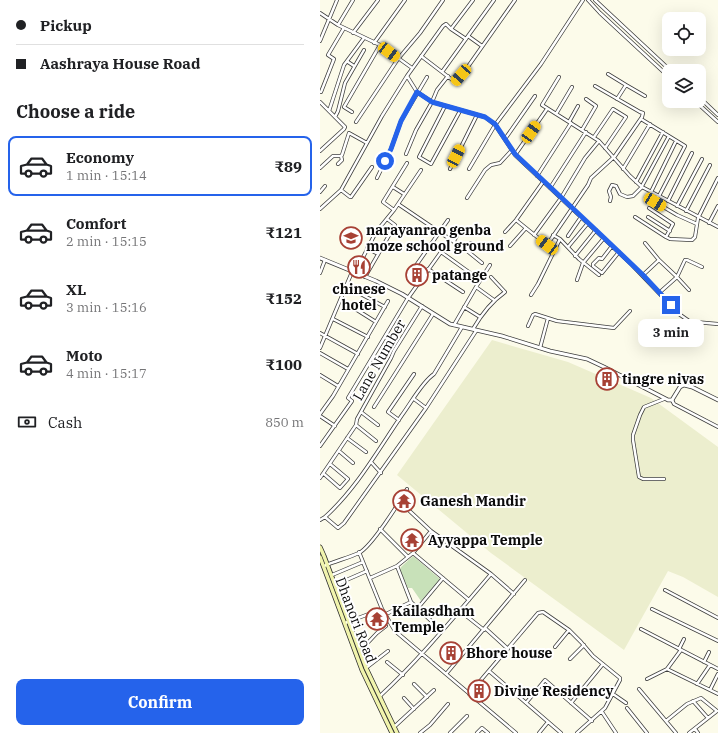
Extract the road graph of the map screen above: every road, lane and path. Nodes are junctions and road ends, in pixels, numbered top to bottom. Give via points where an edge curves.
1 (337, 0) edge
2 (353, 0) edge
3 (378, 0) edge
4 (405, 0) edge
5 (443, 0) edge
6 (473, 0) edge
7 (494, 0) edge
8 (515, 0) edge
9 (583, 0) edge
10 (588, 0) edge
11 (595, 0) edge
12 (320, 13) edge
13 (328, 19) junction
14 (338, 25) junction
15 (344, 28) junction
16 (451, 29) junction
17 (353, 33) junction
18 (364, 38) junction
19 (467, 38) junction
20 (320, 41) edge
21 (374, 43) junction
22 (380, 45) junction
23 (482, 46) junction
24 (364, 50) dead end
25 (420, 56) junction
26 (398, 59) junction
27 (348, 62) junction
28 (664, 64) edge
29 (354, 66) junction
30 (412, 68) junction
31 (662, 71) edge
32 (442, 72) junction
33 (608, 74) dead end
34 (406, 76) junction
35 (448, 76) junction
36 (426, 77) dead end
37 (559, 77) dead end
38 (626, 85) junction
39 (595, 86) dead end
40 (572, 87) dead end
41 (321, 92) dead end
42 (417, 92) junction
43 (535, 96) dead end
44 (645, 96) dead end
45 (586, 99) dead end
46 (617, 99) junction
47 (320, 102) edge
48 (432, 102) junction
49 (706, 104) edge
50 (445, 106) junction
51 (578, 106) dead end
52 (547, 108) junction
53 (703, 108) edge
54 (329, 111) junction
55 (460, 111) junction
56 (352, 112) dead end
57 (556, 114) junction
58 (476, 115) junction
59 (718, 115) edge
60 (335, 117) junction
61 (641, 119) junction
62 (356, 122) dead end
63 (718, 122) edge
64 (570, 123) junction
65 (495, 124) junction
66 (650, 124) junction
67 (582, 130) junction
68 (586, 132) junction
69 (663, 132) junction
70 (668, 136) junction
71 (594, 137) junction
72 (505, 139) junction
73 (599, 141) junction
74 (676, 141) junction
75 (368, 143) junction
76 (605, 148) junction
77 (512, 150) junction
78 (320, 151) edge
79 (692, 153) dead end
80 (406, 154) dead end
81 (515, 154) junction
82 (341, 156) junction
83 (614, 158) junction
84 (702, 159) dead end
85 (407, 163) dead end
86 (338, 164) dead end
87 (710, 165) dead end
88 (372, 167) dead end
89 (320, 168) edge
90 (450, 169) dead end
91 (469, 169) dead end
92 (623, 169) junction
93 (420, 170) dead end
94 (537, 176) junction
95 (377, 178) dead end
96 (718, 178) edge
97 (543, 182) junction
98 (636, 182) junction
99 (326, 186) dead end
100 (642, 186) junction
101 (393, 187) junction
102 (550, 188) junction
103 (341, 190) junction
104 (320, 192) edge
105 (651, 192) junction
106 (404, 194) junction
107 (659, 196) junction
108 (467, 198) dead end
109 (561, 198) junction
110 (610, 201) dead end
111 (668, 202) junction
112 (398, 204) junction
113 (678, 206) junction
114 (718, 206) edge
115 (572, 208) junction
116 (649, 208) dead end
117 (320, 209) edge
118 (394, 210) junction
119 (686, 211) junction
120 (581, 217) junction
121 (635, 217) dead end
122 (648, 217) dead end
123 (698, 218) junction
124 (387, 219) junction
125 (448, 220) dead end
126 (516, 220) junction
127 (588, 222) junction
128 (709, 223) junction
129 (697, 224) junction
130 (718, 227) edge
131 (526, 228) junction
132 (596, 230) junction
133 (670, 231) junction
134 (440, 232) junction
135 (459, 232) dead end
136 (505, 232) dead end
137 (534, 235) junction
138 (553, 235) junction
139 (568, 236) dead end
140 (666, 237) junction
141 (604, 238) junction
142 (560, 239) junction
143 (454, 241) junction
144 (471, 243) dead end
145 (644, 243) dead end
146 (510, 246) dead end
147 (612, 246) junction
148 (568, 247) junction
149 (367, 248) junction
150 (466, 250) junction
151 (619, 252) junction
152 (378, 254) junction
153 (575, 256) junction
154 (320, 258) edge
155 (325, 260) junction
156 (660, 260) junction
157 (482, 263) dead end
158 (583, 263) junction
159 (490, 265) dead end
160 (702, 267) dead end
161 (428, 269) junction
162 (320, 273) edge
163 (353, 273) junction
164 (473, 275) dead end
165 (598, 275) dead end
166 (643, 275) junction
167 (365, 277) junction
168 (491, 277) dead end
169 (677, 277) junction
170 (421, 279) junction
171 (577, 280) dead end
172 (476, 287) junction
173 (689, 290) dead end
174 (357, 292) dead end
175 (463, 292) dead end
176 (659, 293) junction
177 (531, 295) dead end
178 (408, 298) junction
179 (494, 300) junction
180 (388, 301) dead end
181 (350, 305) dead end
182 (422, 306) junction
183 (464, 306) junction
184 (385, 307) junction
185 (630, 311) dead end
186 (433, 314) junction
187 (480, 317) junction
188 (548, 318) junction
189 (333, 319) junction
190 (376, 322) junction
191 (718, 324) edge
192 (453, 326) junction
193 (528, 326) dead end
194 (462, 328) junction
195 (475, 330) junction
196 (320, 333) edge
197 (326, 336) junction
198 (368, 337) junction
199 (320, 348) edge
200 (540, 348) junction
201 (320, 353) edge
202 (358, 354) junction
203 (348, 369) junction
204 (414, 374) dead end
205 (320, 375) edge
206 (338, 386) junction
207 (664, 398) junction
208 (414, 399) junction
209 (672, 400) junction
210 (718, 400) edge
211 (374, 407) dead end
212 (426, 408) junction
213 (361, 412) junction
214 (320, 415) edge
215 (399, 420) junction
216 (356, 425) junction
217 (378, 425) dead end
218 (335, 426) junction
219 (718, 427) edge
220 (347, 438) junction
221 (376, 441) dead end
222 (320, 446) edge
223 (339, 451) junction
224 (366, 452) dead end
225 (371, 462) junction
226 (353, 463) dead end
227 (330, 464) junction
228 (381, 473) junction
229 (324, 474) junction
230 (320, 478) edge
231 (664, 479) dead end
232 (407, 489) dead end
233 (400, 502) junction
234 (325, 517) junction
235 (320, 520) edge
236 (380, 529) junction
237 (431, 532) junction
238 (320, 547) edge
239 (359, 552) junction
240 (413, 553) junction
241 (320, 557) edge
242 (408, 557) junction
243 (363, 562) junction
244 (326, 565) junction
245 (397, 566) junction
246 (367, 571) junction
247 (491, 574) junction
248 (332, 575) junction
249 (370, 578) junction
250 (443, 578) junction
251 (525, 580) dead end
252 (335, 585) junction
253 (665, 590) dead end
254 (514, 594) junction
255 (469, 600) junction
256 (411, 602) junction
257 (382, 609) junction
258 (417, 609) junction
259 (652, 609) dead end
260 (460, 611) junction
261 (384, 615) junction
262 (718, 618) edge
263 (347, 622) junction
264 (386, 626) dead end
265 (484, 629) junction
266 (642, 629) dead end
267 (568, 630) junction
268 (442, 632) junction
269 (684, 639) dead end
270 (718, 641) edge
271 (584, 646) junction
272 (555, 647) dead end
273 (508, 649) junction
274 (680, 649) junction
275 (360, 651) junction
276 (388, 651) dead end
277 (709, 652) dead end
278 (422, 654) junction
279 (570, 660) dead end
280 (387, 662) dead end
281 (704, 662) junction
282 (603, 664) junction
283 (710, 665) junction
284 (366, 668) junction
285 (667, 669) junction
286 (718, 669) edge
287 (488, 672) junction
288 (446, 674) junction
289 (718, 674) edge
290 (402, 675) junction
291 (647, 679) dead end
292 (414, 684) dead end
293 (697, 684) junction
294 (639, 688) dead end
295 (434, 690) dead end
296 (710, 690) junction
297 (469, 694) junction
298 (613, 694) junction
299 (718, 694) edge
300 (380, 696) junction
301 (427, 697) junction
302 (404, 698) dead end
303 (693, 701) junction
304 (571, 702) junction
305 (526, 703) junction
306 (626, 703) dead end
307 (448, 704) dead end
308 (627, 708) dead end
309 (414, 709) junction
310 (602, 711) junction
311 (718, 711) edge
312 (467, 716) dead end
313 (708, 718) junction
314 (592, 721) junction
315 (666, 721) junction
316 (548, 722) junction
317 (394, 727) junction
318 (695, 729) junction
319 (392, 733) edge
320 (397, 733) edge
321 (420, 733) edge
322 (450, 733) edge
323 (477, 733) edge
324 (488, 733) edge
325 (516, 733) edge
326 (539, 733) edge
327 (561, 733) edge
328 (577, 733) edge
329 (616, 733) edge
330 (647, 733) edge
331 (676, 733) edge
332 (689, 733) edge
333 (698, 733) edge

1 - 13 street
2 - 14 street
3 - 17 street
4 - 21 street
5 - 26 street
6 - 16 street
7 - 19 street
8 - 23 street
9 - 65 street via 541,64
10 - 31 street
11 - 28 street
12 - 13 street
13 - 14 street
13 - 20 street
14 - 15 street
15 - 17 street
15 - 41 street via 328,55 334,59
16 - 19 street
16 - 25 street via 446,24 443,26
17 - 18 street
18 - 21 street
18 - 27 street
19 - 23 street
19 - 32 street
21 - 22 street
22 - 26 street
22 - 56 street via 344,107
23 - 35 street via 455,82
24 - 29 street
25 - 30 street
25 - 32 street
26 - 30 street
26 - 62 street
27 - 29 street
27 - 54 street via 344,65
29 - 60 street via 345,83
30 - 34 street
32 - 35 street
33 - 38 street
34 - 42 street
34 - 75 street
35 - 48 street via 437,90
36 - 42 street
37 - 52 street via 542,105
38 - 44 street
38 - 46 street
39 - 46 street
40 - 57 street
42 - 48 street
42 - 95 street via 401,121
43 - 72 street
45 - 67 street via 596,106
46 - 61 street via 643,113
47 - 54 street
48 - 50 street
48 - 80 street
49 - 59 street
50 - 55 street
50 - 55 street via 418,157 431,164
51 - 64 street
52 - 57 street
52 - 81 street
53 - 63 street
54 - 60 street
55 - 58 street
57 - 64 street
58 - 65 street
58 - 90 street
60 - 78 street via 345,128
61 - 66 street
61 - 83 street
64 - 67 street
64 - 94 street
65 - 72 street
65 - 91 street
66 - 69 street
66 - 92 street
67 - 68 street
68 - 71 street
68 - 102 street
69 - 70 street
69 - 98 street
70 - 74 street
70 - 100 street
71 - 73 street
71 - 76 street via 613,109 626,117
72 - 77 street
73 - 76 street
73 - 109 street via 585,158
74 - 105 street
74 - 107 street via 685,146
75 - 82 street via 349,133
75 - 103 street
76 - 83 street
77 - 81 street
77 - 108 street via 500,163 485,170
79 - 111 street
81 - 94 street
82 - 86 street via 342,160
82 - 89 street via 333,156
83 - 92 street
83 - 115 street via 591,178
84 - 113 street
85 - 101 street
87 - 119 street
88 - 103 street via 351,197
92 - 98 street
93 - 106 street
94 - 97 street
96 - 123 street
97 - 102 street
97 - 126 street
98 - 100 street
99 - 104 street
100 - 105 street
100 - 110 street via 633,196 627,198 612,185 609,191
101 - 106 street
101 - 118 street via 383,202
102 - 109 street
103 - 117 street
105 - 107 street
106 - 112 street
107 - 111 street
107 - 129 street via 655,202
109 - 115 street
109 - 137 street
111 - 113 street
112 - 118 street
112 - 134 street
113 - 119 street
114 - 128 street
115 - 120 street
115 - 138 street
116 - 133 street via 674,224
118 - 124 street
119 - 123 street
120 - 127 street
120 - 139 street
121 - 140 street
122 - 133 street
123 - 128 street
123 - 129 street
124 - 149 street
124 - 152 street via 395,225
125 - 134 street
126 - 131 street
126 - 136 street
127 - 132 street
127 - 148 street
128 - 130 street
129 - 140 street via 692,240
131 - 137 street
131 - 146 street
132 - 141 street
132 - 153 street
133 - 140 street
134 - 143 street
134 - 170 street via 410,274
135 - 143 street
137 - 138 street via 547,245
138 - 142 street
141 - 147 street
141 - 158 street
142 - 148 street
142 - 177 street
143 - 150 street
144 - 150 street
145 - 156 street
147 - 151 street
147 - 151 street via 593,266 602,272
148 - 153 street
149 - 152 street
149 - 163 street
150 - 157 street
151 - 166 street
152 - 167 street
153 - 158 street
154 - 155 street
155 - 162 street
155 - 163 street
156 - 166 street
156 - 169 street
158 - 165 street
158 - 171 street
159 - 172 street
160 - 169 street via 686,259
161 - 164 street via 441,252
161 - 170 street
161 - 175 street
163 - 167 street
163 - 189 street
166 - 176 street
167 - 178 street
168 - 179 street via 505,292
169 - 173 street
169 - 176 street
170 - 178 street
172 - 179 street
172 - 183 street
174 - 184 street
176 - 191 street via 689,321
178 - 182 street
178 - 218 street via 348,398 352,401
179 - 187 street
180 - 184 street
181 - 190 street
182 - 186 street
182 - 213 street, Lane Number
183 - 187 street
183 - 192 street
184 - 190 street
185 - 188 street via 614,328
186 - 192 street
186 - 211 street
187 - 195 street
188 - 193 street via 534,314
188 - 200 street
189 - 197 street
189 - 198 street
190 - 198 street
192 - 194 street
194 - 195 street
194 - 208 street via 434,374
195 - 200 street
195 - 212 street
196 - 197 street
197 - 199 street
197 - 202 street
198 - 202 street
200 - 207 street via 587,359
201 - 203 street
202 - 203 street
203 - 206 street
204 - 215 street via 388,412
205 - 206 street
206 - 214 street
207 - 209 street
207 - 231 street via 644,407 632,438 639,477
208 - 212 street
208 - 215 street
209 - 210 street via 684,385
209 - 219 street via 674,404
212 - 228 street
213 - 216 street, Lane Number
213 - 217 street
214 - 218 street
215 - 225 street
216 - 220 street, Lane Number
216 - 221 street
218 - 222 street
220 - 223 street, Lane Number
220 - 224 street
223 - 226 street
223 - 227 street, Lane Number
225 - 228 street
225 - 234 street via 338,505
227 - 229 street, Lane Number
227 - 229 street via 348,479 340,488
228 - 234 street via 338,528
229 - 230 street, Lane Number
232 - 233 street
233 - 236 street
233 - 237 street
234 - 235 street
236 - 239 street via 368,546
236 - 242 street
237 - 240 street
237 - 247 street
238 - 244 main road, Dhanori Road
239 - 243 street
239 - 244 street
240 - 242 street
240 - 250 street
241 - 244 main road, Dhanori Road
242 - 245 street
243 - 246 street
243 - 248 street
244 - 248 main road, Dhanori Road
244 - 263 main road, Dhanori Road
245 - 249 street
245 - 256 street
246 - 249 street
246 - 252 street
247 - 254 street
247 - 255 street
248 - 252 main road, Dhanori Road
249 - 257 street
250 - 255 street
250 - 258 street
251 - 254 street
252 - 263 main road, Dhanori Road
253 - 262 street
254 - 265 street
255 - 260 street
256 - 258 street
256 - 261 street
257 - 261 street
257 - 263 street
258 - 268 street
259 - 270 street
260 - 265 street
260 - 268 street
261 - 278 street via 395,631
263 - 275 main road, Dhanori Road
263 - 319 main road, Dhanori Road via 362,670
264 - 275 street
265 - 273 street
265 - 288 street
266 - 274 street
267 - 271 street
267 - 272 street
267 - 273 street via 541,612
268 - 278 street
269 - 274 street
271 - 279 street
271 - 282 street
273 - 287 street
274 - 281 street
274 - 285 street
275 - 284 main road, Dhanori Road
276 - 284 street
277 - 281 street
278 - 288 street
278 - 290 street
280 - 290 street
281 - 283 street
282 - 298 street via 620,678
282 - 304 street
283 - 286 street
283 - 293 street
284 - 300 main road, Dhanori Road
285 - 291 street
285 - 293 street
287 - 297 street
287 - 305 street
288 - 297 street
289 - 296 street
290 - 300 street
292 - 301 street
293 - 296 street
294 - 315 street
295 - 301 street
296 - 299 street
297 - 325 street
298 - 306 street
298 - 310 street
300 - 317 main road, Dhanori Road
301 - 309 street
302 - 309 street
303 - 311 street via 702,698
303 - 313 street
303 - 315 street
304 - 305 street via 545,680
304 - 314 street
305 - 316 street
307 - 321 street
308 - 330 street
309 - 317 street
310 - 314 street
310 - 329 street
311 - 313 street
312 - 322 street
313 - 318 street
314 - 328 street
315 - 331 street
316 - 326 street
316 - 327 street
317 - 320 main road, Dhanori Road
318 - 332 street
318 - 333 street
323 - 324 street via 482,728

